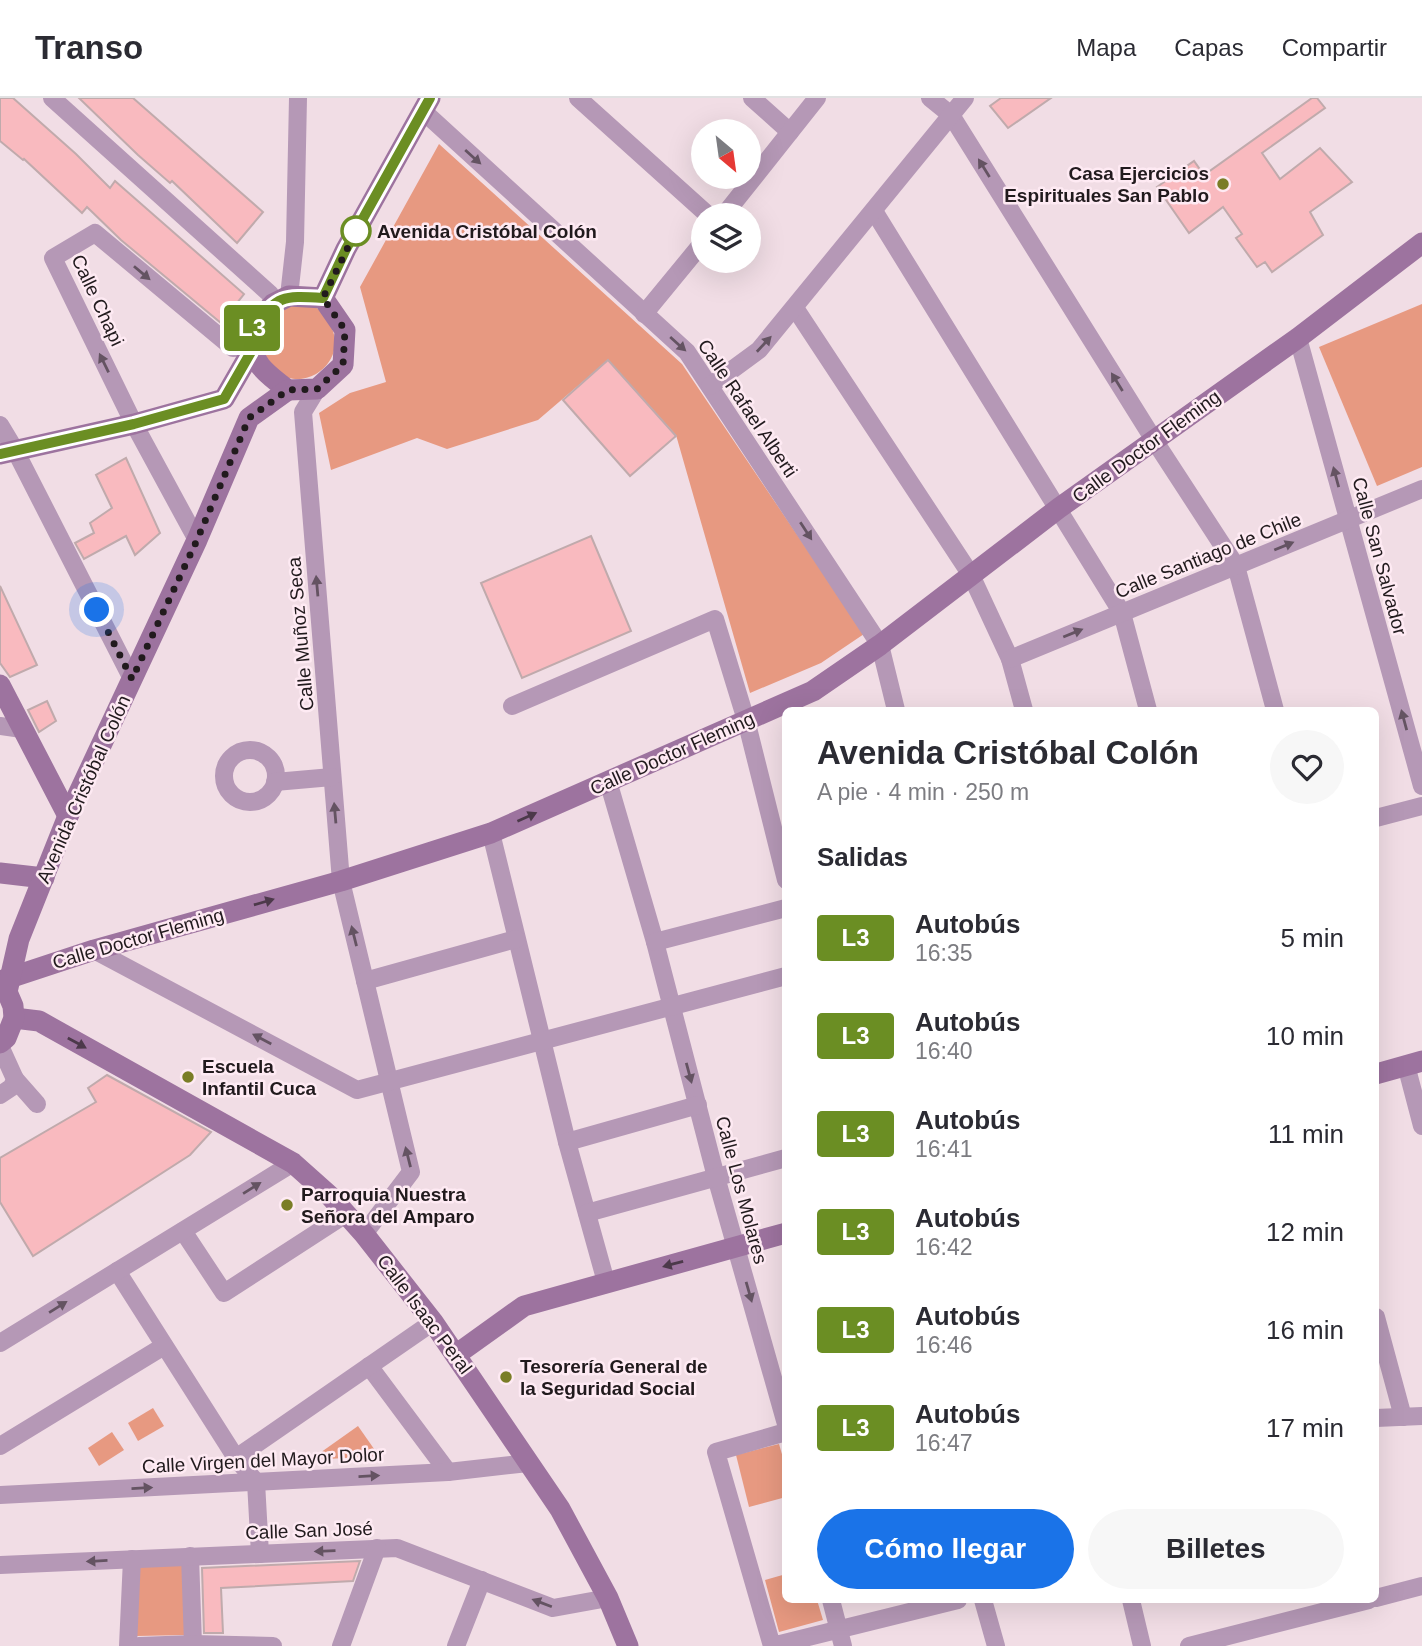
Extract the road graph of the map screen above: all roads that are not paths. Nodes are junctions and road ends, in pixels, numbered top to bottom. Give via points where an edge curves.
1 (52, 98) edge
2 (298, 98) edge
3 (578, 98) edge
4 (752, 98) edge
5 (817, 98) edge
6 (930, 98) edge
7 (965, 98) edge
8 (426, 105) edge
9 (951, 115) junction
10 (790, 132) junction
11 (695, 203) edge
12 (734, 203) edge
13 (874, 211) junction
14 (1422, 243) edge
15 (691, 257) edge
16 (323, 298) junction
17 (281, 300) junction
18 (795, 308) junction
19 (644, 314) junction
20 (1298, 338) junction
21 (250, 350) junction
22 (710, 386) junction
23 (317, 389) junction
24 (288, 390) junction
25 (134, 424) junction
26 (0, 425) edge
27 (1153, 440) junction
28 (8, 452) edge
29 (1422, 489) edge
30 (1059, 508) junction
31 (1348, 520) junction
32 (197, 540) junction
33 (1236, 566) junction
34 (971, 575) junction
35 (1122, 613) junction
36 (880, 645) junction
37 (1010, 659) junction
38 (132, 679) junction
39 (0, 685) edge
40 (512, 706) dead end
41 (895, 707) edge
42 (1023, 707) edge
43 (1147, 707) edge
44 (1274, 707) edge
45 (746, 720) junction
46 (0, 726) edge
47 (22, 729) junction
48 (332, 777) junction
49 (608, 781) junction
50 (275, 782) dead end
51 (1422, 786) edge
52 (1422, 806) edge
53 (68, 816) junction
54 (1379, 817) edge
55 (491, 833) junction
56 (782, 864) edge
57 (0, 873) edge
58 (44, 878) junction
59 (341, 881) junction
60 (782, 909) edge
61 (516, 939) junction
62 (655, 942) junction
63 (94, 950) junction
64 (782, 977) edge
65 (5, 979) edge
66 (365, 981) junction
67 (670, 1007) junction
68 (14, 1018) junction
69 (543, 1041) junction
70 (0, 1045) edge
71 (1414, 1063) edge
72 (1379, 1073) edge
73 (15, 1079) junction
74 (389, 1082) junction
75 (0, 1095) edge
76 (37, 1104) dead end
77 (698, 1105) junction
78 (1422, 1126) edge
79 (568, 1142) junction
80 (782, 1159) edge
81 (293, 1163) junction
82 (716, 1177) junction
83 (587, 1213) junction
84 (346, 1214) junction
85 (183, 1231) junction
86 (364, 1234) junction
87 (782, 1234) edge
88 (736, 1247) junction
89 (117, 1271) junction
90 (606, 1282) junction
91 (433, 1322) junction
92 (1379, 1328) edge
93 (0, 1343) edge
94 (164, 1346) junction
95 (457, 1354) junction
96 (369, 1366) junction
97 (782, 1410) edge
98 (1422, 1416) edge
99 (1379, 1418) edge
100 (1403, 1418) junction
101 (782, 1433) edge
102 (0, 1446) edge
103 (236, 1458) junction
104 (528, 1463) junction
105 (448, 1472) junction
106 (256, 1482) junction
107 (0, 1495) edge
108 (377, 1548) junction
109 (260, 1553) junction
110 (190, 1556) junction
111 (132, 1559) junction
112 (0, 1565) edge
113 (482, 1580) junction
114 (1422, 1586) edge
115 (1379, 1597) edge
116 (608, 1598) junction
117 (832, 1603) edge
118 (949, 1603) edge
119 (984, 1603) edge
120 (1132, 1603) edge
121 (1358, 1603) edge
122 (841, 1638) edge
123 (1211, 1643) edge
124 (193, 1644) junction
125 (128, 1646) edge
126 (139, 1646) edge
127 (273, 1646) edge
128 (341, 1646) edge
129 (456, 1646) edge
130 (628, 1646) edge
131 (772, 1646) edge
132 (996, 1646) edge
133 (1142, 1646) edge
134 (1189, 1646) edge

1 - 17 street
2 - 17 street via 295,242
3 - 11 street
4 - 10 street
5 - 10 street
6 - 9 street
7 - 9 street
8 - 16 main road
8 -> 19 street, Calle Rafael Alberti
9 - 13 street
27 -> 9 street
10 - 12 street
13 - 18 street
13 - 30 street
14 - 20 main road, Calle Doctor Fleming
15 - 19 street
16 - 17 main road
16 - 23 main road via 345,330 343,365
17 - 21 main road via 249,331
22 -> 18 street via 759,350
18 - 34 street
19 -> 22 street, Calle Rafael Alberti via 687,352
20 - 27 main road, Calle Doctor Fleming
31 -> 20 street, Calle San Salvador
21 - 24 main road via 266,373
21 - 25 main road via 224,399
25 -> 21 street, Calle Chapi via 53,258 95,233 233,348
22 -> 36 street, Calle Rafael Alberti
23 - 24 main road
48 -> 23 street, Calle Muñoz Seca via 303,412
24 - 32 main road, Avenida Cristóbal Colón via 249,418
25 - 28 main road
25 - 32 street, Calle Chapi
26 - 28 street
27 - 30 main road, Calle Doctor Fleming
27 - 33 street
28 - 38 street
29 - 31 street, Calle Santiago de Chile
30 - 34 main road, Calle Doctor Fleming
30 - 35 street
33 -> 31 street, Calle Santiago de Chile
51 -> 31 street, Calle San Salvador
32 - 38 main road, Avenida Cristóbal Colón
33 - 35 street, Calle Santiago de Chile
33 - 44 street
34 - 36 main road, Calle Doctor Fleming
34 - 37 street
37 -> 35 street, Calle Santiago de Chile
35 - 43 street
36 - 41 street, Calle Rafael Alberti
36 - 45 main road, Calle Doctor Fleming via 813,691
37 - 42 street
38 - 53 main road, Avenida Cristóbal Colón
39 - 47 main road
40 - 45 street via 715,619
45 - 49 main road, Calle Doctor Fleming
45 - 56 street
46 - 47 street
47 - 53 main road
48 - 50 street
59 -> 48 street, Calle Muñoz Seca
55 -> 49 main road, Calle Doctor Fleming
49 - 62 street, Calle Los Molares
52 - 54 street
53 - 58 main road, Avenida Cristóbal Colón
55 - 59 main road, Calle Doctor Fleming
55 - 61 street
57 - 58 main road
58 - 65 main road, Avenida Cristóbal Colón
63 -> 59 main road, Calle Doctor Fleming
66 -> 59 street, Calle Muñoz Seca
60 - 62 street
61 - 66 street
61 - 69 street
62 - 67 street, Calle Los Molares
63 - 65 main road, Calle Doctor Fleming
74 -> 63 street via 358,1090
64 - 67 street
65 - 68 main road, Avenida Cristóbal Colón
66 - 74 street, Calle Muñoz Seca
67 - 69 street
67 -> 77 street, Calle Los Molares
68 - 70 main road
68 -> 81 main road, Calle Isaac Peral via 39,1021
69 - 74 street
69 - 79 street
70 - 73 street
71 - 72 main road
71 - 78 street
73 - 75 street
73 - 76 street
86 -> 74 street, Calle Muñoz Seca via 411,1172
77 - 79 street
77 - 82 street, Calle Los Molares
79 - 83 street
80 - 82 street
81 - 84 main road, Calle Isaac Peral
85 -> 81 street
82 - 83 street
82 - 88 street, Calle Los Molares
83 - 90 street
84 - 85 street via 224,1293
84 - 86 main road, Calle Isaac Peral
85 - 89 street
86 - 91 main road, Calle Isaac Peral
87 - 88 main road
88 -> 90 main road
88 -> 97 street, Calle Los Molares
93 -> 89 street
89 - 94 street
90 - 95 main road via 524,1306
91 - 95 main road, Calle Isaac Peral
91 - 96 street
92 - 100 street
94 - 102 street
94 - 103 street
95 - 104 main road, Calle Isaac Peral
96 - 103 street
96 - 105 street
98 - 100 street
99 - 100 street
101 - 131 street via 716,1452
103 - 106 street
104 - 105 street, Calle Virgen del Mayor Dolor
104 - 116 main road, Calle Isaac Peral via 560,1509
106 -> 105 street, Calle Virgen del Mayor Dolor
107 -> 106 street, Calle Virgen del Mayor Dolor
106 - 109 street
108 -> 109 street, Calle San José
108 - 113 street, Calle San José via 397,1548
108 - 128 street
109 - 110 street, Calle San José
110 - 111 street, Calle San José
110 - 124 street
111 -> 112 street, Calle San José
111 - 125 street
116 -> 113 street, Calle San José via 553,1608
113 - 129 street
114 - 115 street
116 - 130 main road, Calle Isaac Peral
117 - 122 street
118 - 122 street
119 - 132 street
120 - 133 street
121 - 123 street
122 - 131 street
123 - 134 street
124 - 126 street
124 - 127 street

